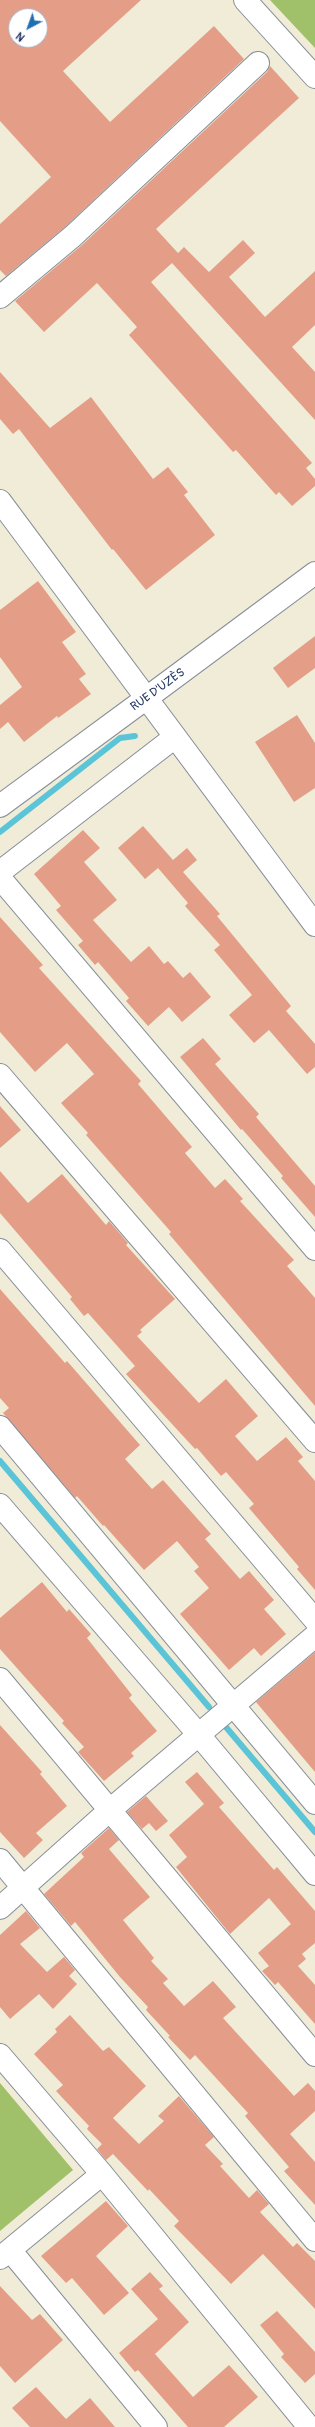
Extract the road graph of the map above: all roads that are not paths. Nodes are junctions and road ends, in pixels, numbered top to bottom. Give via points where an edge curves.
1 (245, 0) edge
2 (258, 63) dead end
3 (315, 77) edge
4 (0, 297) edge
5 (0, 501) edge
6 (315, 573) edge
7 (148, 697) junction
8 (175, 737) junction
9 (0, 806) edge
10 (0, 872) edge
11 (0, 878) edge
12 (315, 925) edge
13 (0, 1075) edge
14 (315, 1249) edge
15 (0, 1250) edge
16 (0, 1427) edge
17 (315, 1440) edge
18 (0, 1505) edge
19 (315, 1620) edge
20 (315, 1636) edge
21 (0, 1679) edge
22 (233, 1706) junction
23 (199, 1735) junction
24 (315, 1803) edge
25 (110, 1810) junction
26 (0, 1860) edge
27 (315, 1874) edge
28 (24, 1888) junction
29 (0, 1908) edge
30 (0, 2055) edge
31 (315, 2056) edge
32 (102, 2174) junction
33 (315, 2240) edge
34 (5, 2254) edge
35 (156, 2427) edge
36 (309, 2427) edge

1 - 3 street
2 - 4 street via 73,236
5 - 7 street
6 - 7 street, RUE D'UZÈS
7 - 8 street
7 - 9 street, RUE D'UZÈS
8 - 10 street
8 - 12 street
11 - 14 street
13 - 17 street
15 - 19 street
16 - 22 street
18 - 23 street
20 - 22 street
21 - 25 street
22 - 23 street
22 - 24 street
23 - 25 street
23 - 27 street
25 - 28 street
25 - 31 street
26 - 28 street
28 - 29 street
28 - 33 street
30 - 32 street
32 - 34 street
32 - 36 street
34 - 35 street

